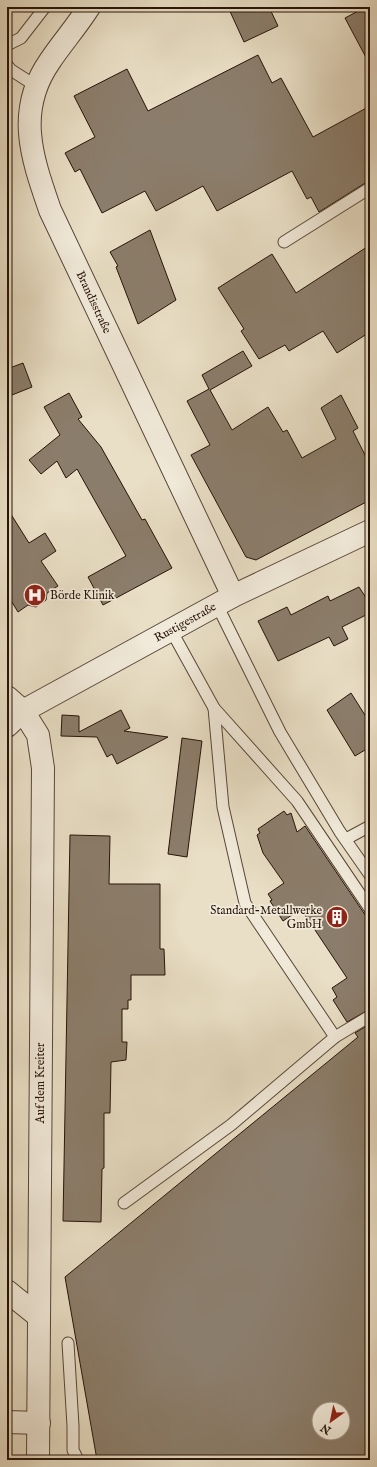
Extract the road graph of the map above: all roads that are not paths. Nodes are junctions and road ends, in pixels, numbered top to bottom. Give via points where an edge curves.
1 (46, 7) edge
2 (89, 7) edge
3 (7, 45) edge
4 (7, 65) edge
5 (36, 86) junction
6 (370, 188) edge
7 (284, 242) dead end
8 (370, 531) edge
9 (225, 601) junction
10 (171, 630) junction
11 (15, 704) edge
12 (214, 708) junction
13 (7, 726) edge
14 (370, 826) edge
15 (346, 839) junction
16 (370, 875) edge
17 (370, 910) edge
18 (370, 1016) edge
19 (335, 1037) junction
20 (124, 1203) dead end
21 (7, 1291) edge
22 (38, 1316) junction
23 (68, 1343) dead end
24 (7, 1422) edge
25 (39, 1423) junction
26 (38, 1460) edge
27 (78, 1460) edge

1 - 3 lane via 21,38
2 - 5 street, Brandisstraße via 49,62
4 - 5 lane
5 - 9 street, Brandisstraße via 30,108 30,140 35,168 50,210
6 - 7 lane
8 - 9 street, Rustigestraße
9 - 10 street, Rustigestraße
9 - 15 lane via 280,732
10 - 11 street, Rustigestraße
10 - 12 lane
11 - 13 street, Rustigestraße
11 - 22 street, Auf dem Kreiter via 38,735 43,768
12 - 17 lane via 297,801
12 - 19 lane via 223,807 245,903
14 - 15 lane
15 - 16 lane
18 - 19 lane
19 - 20 lane via 231,1125
21 - 22 street
22 - 25 street, Auf dem Kreiter
23 - 27 lane via 72,1450
24 - 25 street
25 - 26 street, Auf dem Kreiter

